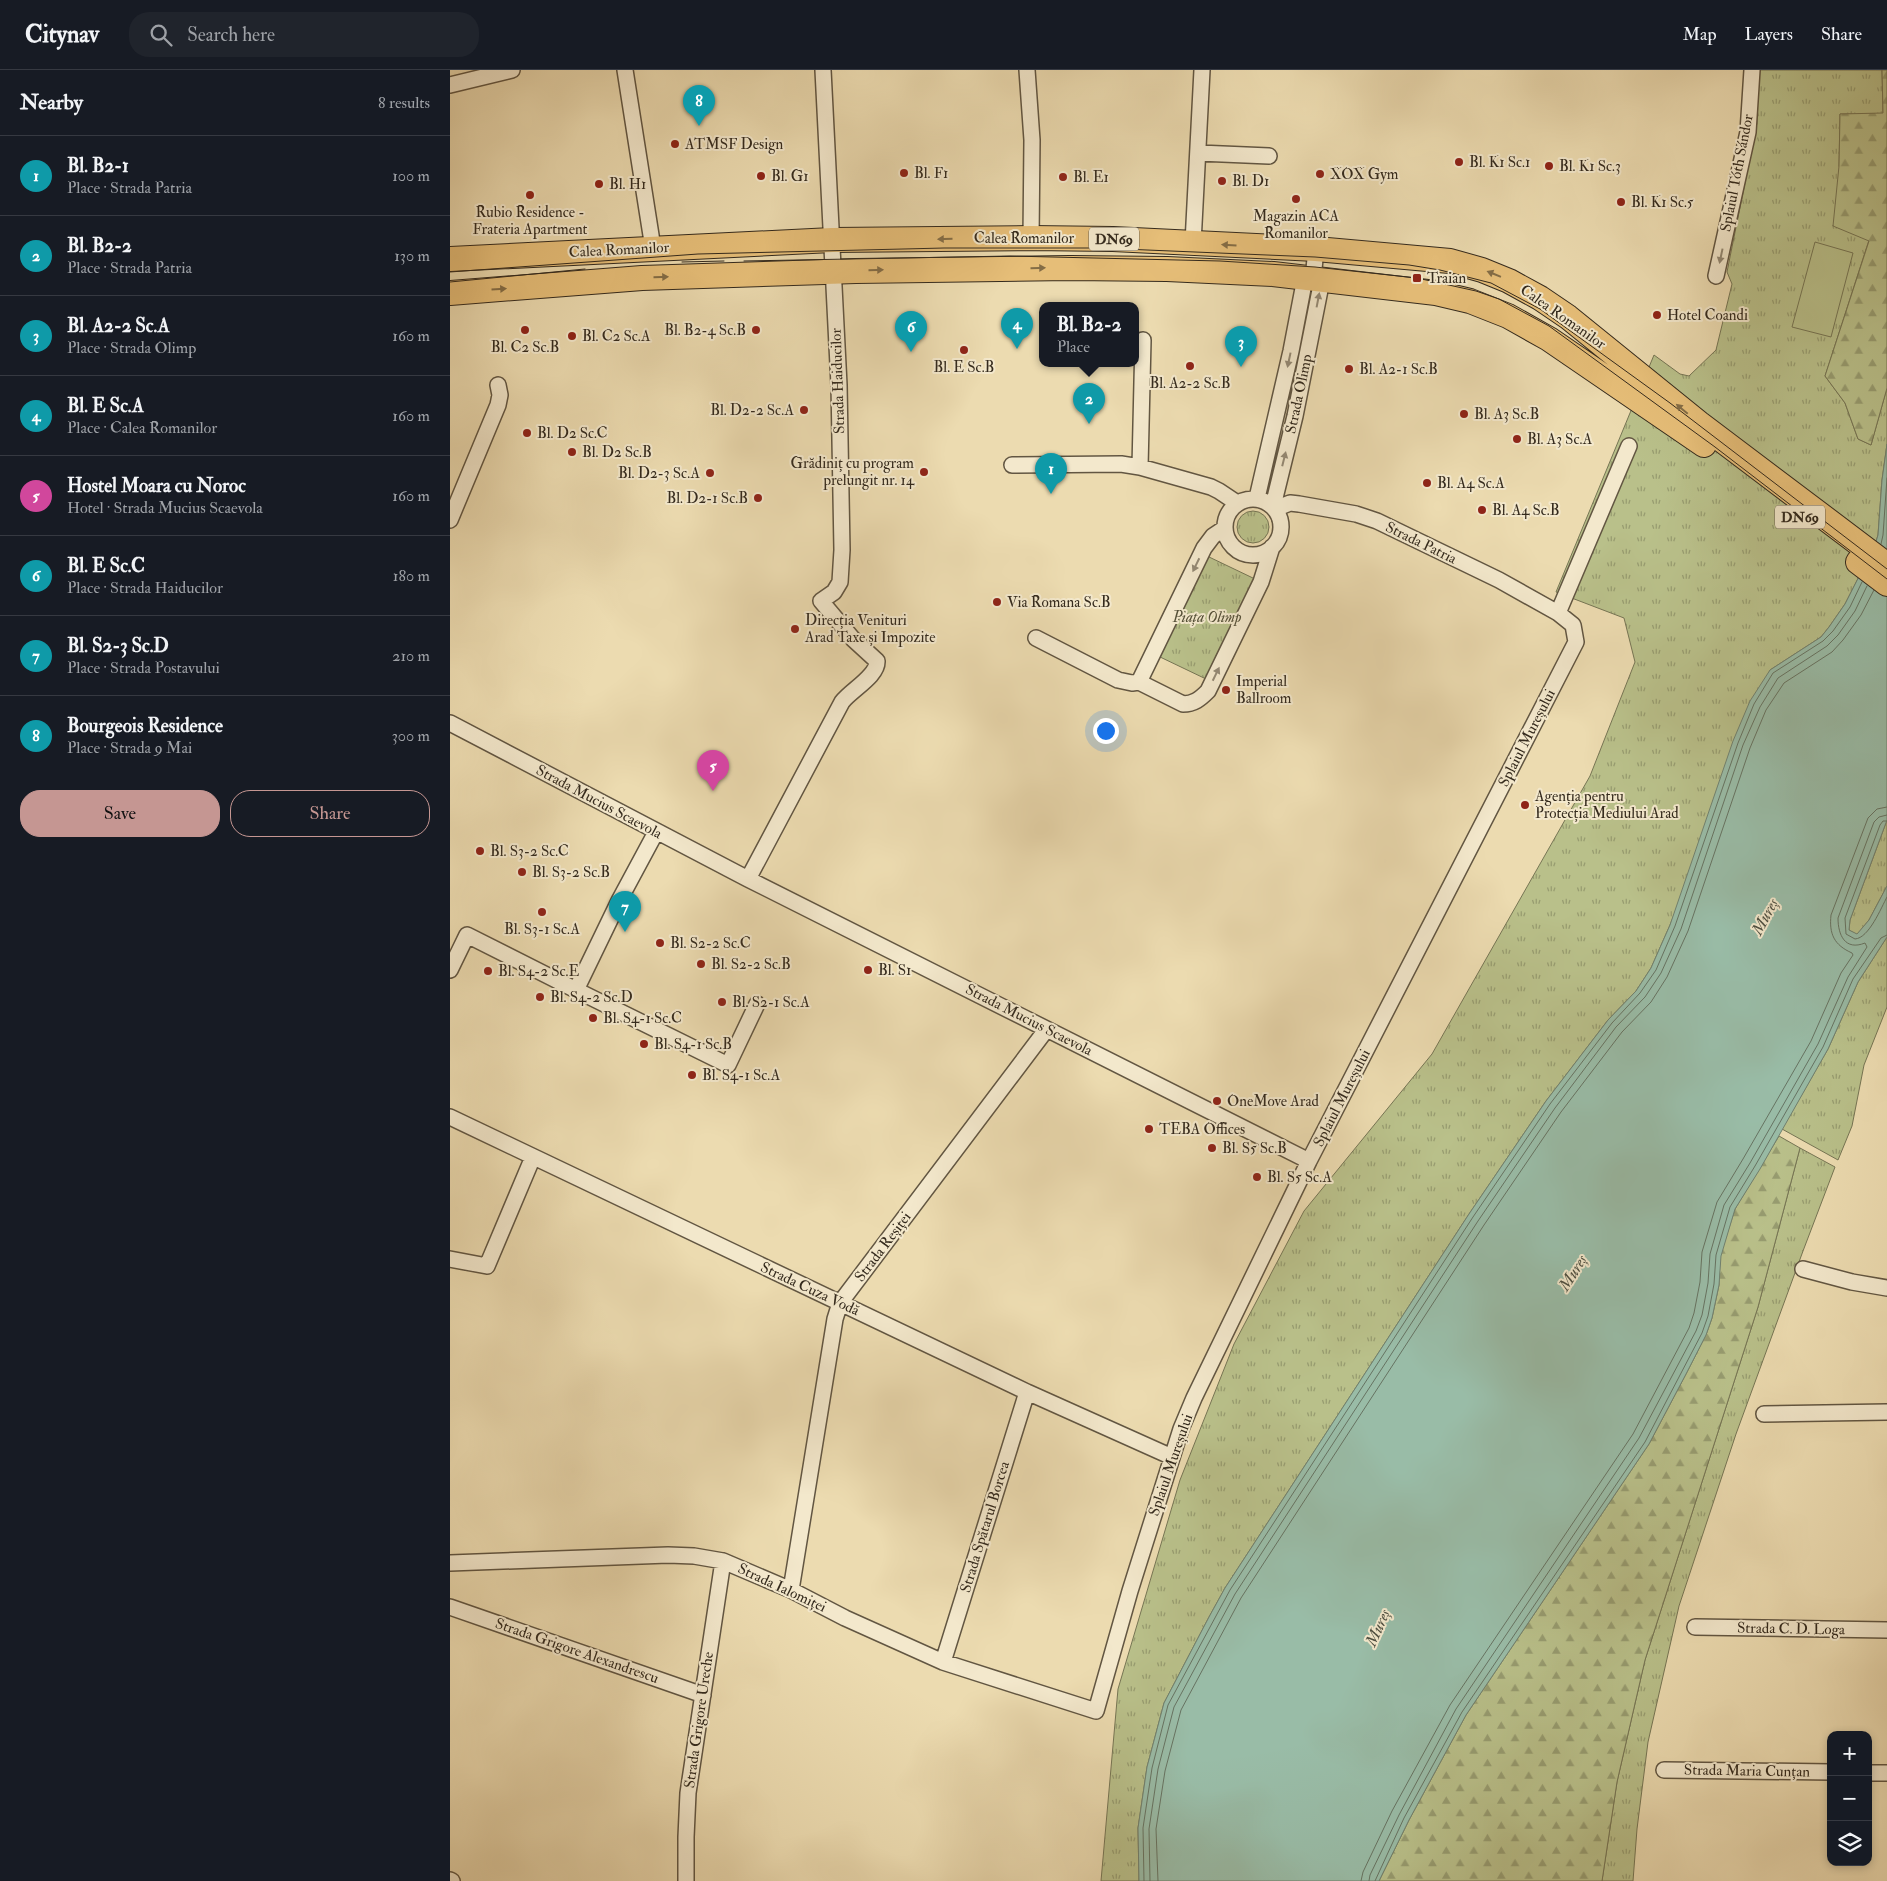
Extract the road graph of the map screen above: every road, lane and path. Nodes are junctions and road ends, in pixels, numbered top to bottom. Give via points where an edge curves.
1 (512, 70) edge
2 (625, 70) edge
3 (823, 70) edge
4 (1027, 70) edge
5 (1202, 70) edge
6 (1752, 70) edge
7 (450, 85) edge
8 (1199, 152) junction
9 (1269, 156) dead end
10 (1031, 238) junction
11 (832, 240) junction
12 (1193, 243) junction
13 (653, 248) junction
14 (450, 259) edge
15 (1314, 269) junction
16 (834, 272) junction
17 (1716, 276) dead end
18 (450, 292) edge
19 (1143, 340) dead end
20 (498, 385) dead end
21 (1717, 445) junction
22 (1629, 446) dead end
23 (1012, 466) dead end
24 (1140, 467) junction
25 (1257, 498) junction
26 (1237, 503) junction
27 (1274, 507) junction
28 (450, 520) edge
29 (1225, 528) junction
30 (1272, 547) junction
31 (1887, 565) edge
32 (1887, 584) edge
33 (1558, 613) junction
34 (1036, 638) dead end
35 (1576, 642) joint
36 (1139, 682) junction
37 (450, 723) edge
38 (656, 832) junction
39 (748, 879) junction
40 (450, 970) edge
41 (576, 990) junction
42 (757, 1004) dead end
43 (1046, 1030) junction
44 (450, 1117) edge
45 (533, 1157) junction
46 (1309, 1161) junction
47 (450, 1259) edge
48 (1803, 1269) dead end
49 (1887, 1288) edge
50 (840, 1303) junction
51 (1027, 1392) junction
52 (1887, 1412) edge
53 (1764, 1414) dead end
54 (1172, 1457) junction
55 (723, 1561) junction
56 (450, 1563) edge
57 (791, 1590) junction
58 (450, 1607) edge
59 (1695, 1627) dead end
60 (1887, 1630) edge
61 (943, 1662) junction
62 (703, 1695) junction
63 (1096, 1711) joint
64 (1664, 1770) dead end
65 (1827, 1772) edge
66 (1872, 1773) edge
67 (1887, 1773) edge
68 (686, 1881) edge

1 - 7 street
2 - 13 street
3 - 11 street, Strada Haiducilor
4 - 10 street via 1032,140
5 - 8 street
6 -> 17 street, Splaiul Tóth Sándor via 1748,132
8 - 9 street
8 - 12 street
10 -> 11 main road, Calea Romanilor / DN69
10 - 12 main road, Calea Romanilor / DN69 via 1113,238
11 - 13 main road, Calea Romanilor / DN69
11 - 16 street, Strada Haiducilor
15 -> 12 main road, Calea Romanilor / DN69
13 - 14 main road, Calea Romanilor / DN69
16 -> 15 main road, Calea Romanilor / DN69 via 1144,268 1273,274
15 - 21 main road, Calea Romanilor / DN69 via 1436,293 1508,316
21 -> 15 main road, Calea Romanilor / DN69 via 1568,318 1509,281 1450,261
15 -> 25 street, Strada Olimp via 1291,351
27 -> 15 street, Strada Olimp via 1295,416
18 -> 16 main road, Calea Romanilor / DN69 via 642,278
16 - 39 street, Strada Haiducilor via 840,394 841,570 840,582 834,592 821,601 876,661 876,668 842,702
19 - 24 street
20 - 28 street via 498,405
21 - 31 main road, DN69
21 - 32 main road, DN69
22 - 33 street
23 - 24 street via 1121,464
24 - 26 street via 1211,487
25 - 26 street
25 - 27 street
26 - 29 street via 1228,514
27 - 30 street via 1282,529
27 - 33 street, Strada Patria via 1299,504 1377,521 1499,580
29 - 30 street via 1229,541 1246,554 1260,554
29 -> 36 street via 1204,548
36 -> 30 street via 1183,704 1198,700 1208,691 1262,582
33 - 35 street, Strada Patria via 1573,625
34 - 36 street via 1118,680
35 - 46 street, Splaiul Mureșului
37 - 38 street, Strada Mucius Scaevola
38 - 39 street, Strada Mucius Scaevola
38 - 41 street
39 - 43 street, Strada Mucius Scaevola
40 - 41 street via 467,935
41 - 42 street via 728,1065
43 - 46 street, Strada Mucius Scaevola
43 - 50 street, Strada Reșiței
44 - 45 street, Strada Cuza Vodă
45 - 47 street via 487,1266
45 - 50 street, Strada Cuza Vodă
46 - 54 street, Splaiul Mureșului via 1194,1398
48 - 49 street
50 - 51 street, Strada Cuza Vodă
50 - 57 street, Strada Reșiței
51 - 54 street, Strada Cuza Vodă
51 - 61 street, Strada Spătarul Borcea
52 - 53 street
54 - 63 street, Splaiul Mureșului
55 - 56 street, Strada Ialomiței via 668,1555
55 - 57 street, Strada Ialomiței
55 - 62 street, Strada Grigore Ureche
57 - 61 street, Strada Ialomiței
58 - 62 street, Strada Grigore Alexandrescu
59 - 60 street, Strada C. D. Loga
61 - 63 street, Strada Ialomiței
62 - 68 street, Strada Grigore Ureche via 688,1792
64 - 65 street, Strada Maria Cunțan
66 - 67 street

